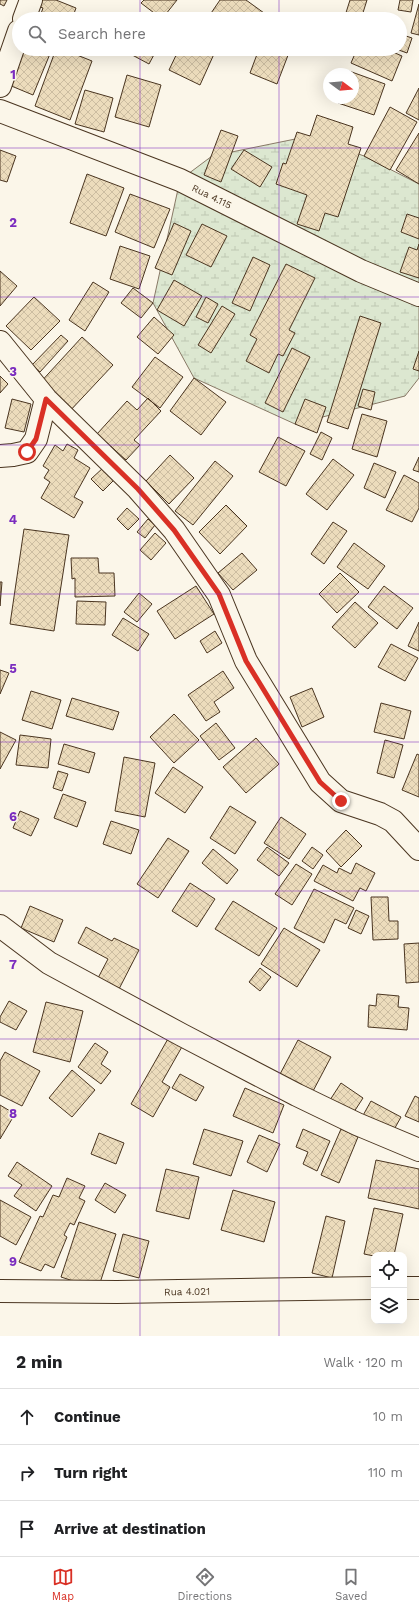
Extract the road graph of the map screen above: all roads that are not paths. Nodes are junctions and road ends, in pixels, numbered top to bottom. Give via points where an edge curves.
1 (31, 0) edge
2 (27, 12) edge
3 (12, 51) edge
4 (0, 86) edge
5 (0, 111) edge
6 (419, 295) edge
7 (0, 342) edge
8 (46, 399) junction
9 (0, 456) edge
10 (419, 849) edge
11 (0, 926) edge
12 (419, 1150) edge
13 (371, 1288) edge
14 (407, 1288) edge
15 (419, 1288) edge
16 (0, 1291) edge

1 - 2 street
3 - 4 street
5 - 6 street, Rua 4.115 via 180,180 361,271
7 - 8 street
8 - 9 street via 36,439 27,452
8 - 10 street via 138,489 174,530 219,594 246,661 320,782 341,801 393,821
11 - 12 street via 49,963 182,1035 304,1098
13 - 16 street, Rua 4.021
14 - 15 street

